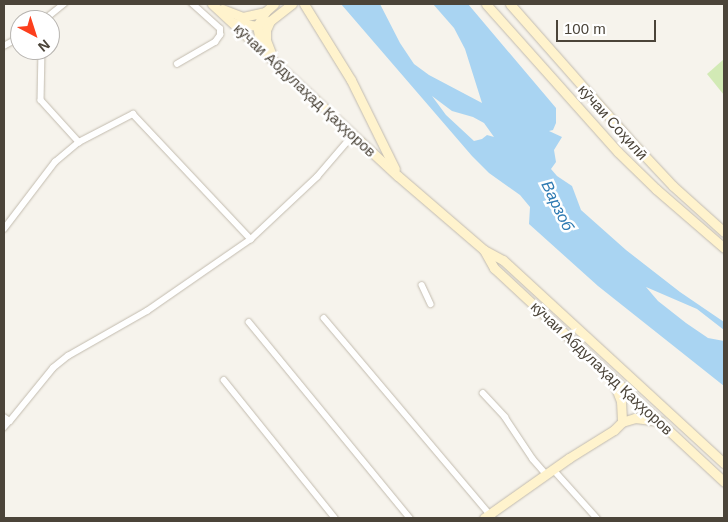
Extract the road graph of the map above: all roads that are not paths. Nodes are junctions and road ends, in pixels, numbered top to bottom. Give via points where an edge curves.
1 (192, 4) edge
2 (213, 4) edge
3 (274, 4) edge
4 (291, 4) edge
5 (304, 4) edge
6 (486, 4) edge
7 (510, 4) edge
8 (265, 12) junction
9 (270, 21) junction
10 (232, 22) junction
11 (257, 26) junction
12 (262, 47) junction
13 (42, 60) edge
14 (177, 64) dead end
15 (280, 65) junction
16 (584, 90) junction
17 (571, 102) junction
18 (353, 135) junction
19 (79, 142) junction
20 (398, 176) junction
21 (4, 229) edge
22 (724, 232) edge
23 (251, 239) junction
24 (724, 248) edge
25 (484, 250) junction
26 (422, 285) dead end
27 (431, 304) dead end
28 (324, 318) dead end
29 (249, 322) dead end
30 (224, 380) dead end
31 (613, 380) junction
32 (483, 393) dead end
33 (4, 417) edge
34 (10, 421) junction
35 (660, 421) junction
36 (622, 422) junction
37 (4, 428) edge
38 (724, 462) edge
39 (550, 471) junction
40 (724, 482) edge
41 (489, 517) edge
42 (335, 518) edge
43 (410, 518) edge
44 (597, 518) edge

1 - 14 street via 220,29 220,35 215,42
2 - 8 main road via 243,18
2 - 10 main road, кӯчаи Абдулаҳад Қаҳҳоров
3 - 8 main road
4 - 9 main road
5 - 20 main road, кӯчаи Абдулаҳад Қаҳҳоров via 351,80
6 - 17 main road
7 - 16 main road, кӯчаи Соҳилӣ
8 - 11 main road
9 - 11 main road
9 - 15 main road via 266,40
10 - 11 main road
10 - 12 main road, кӯчаи Абдулаҳад Қаҳҳоров
11 - 12 main road
12 - 15 main road, кӯчаи Абдулаҳад Қаҳҳоров
13 - 19 street via 41,100
15 - 18 main road, кӯчаи Абдулаҳад Қаҳҳоров
16 - 17 main road via 581,99
16 - 22 main road, кӯчаи Соҳилӣ via 673,186
17 - 24 main road via 656,189
18 - 20 main road, кӯчаи Абдулаҳад Қаҳҳоров
18 - 23 street via 317,177
19 - 21 street via 55,162
19 - 23 street via 129,115 136,115
20 - 25 main road, кӯчаи Абдулаҳад Қаҳҳоров
23 - 34 street via 147,311 68,356 53,368
25 - 31 main road, кӯчаи Абдулаҳад Қаҳҳоров via 494,268
25 - 38 main road, кӯчаи Абдулаҳад Қаҳҳоров via 503,260
26 - 27 street
28 - 41 street
29 - 43 street
30 - 42 street
31 - 35 main road, кӯчаи Абдулаҳад Қаҳҳоров
31 - 36 main road via 621,401
32 - 39 street via 505,417 533,459
33 - 34 street
34 - 37 street
35 - 36 main road via 635,418
35 - 40 main road, кӯчаи Абдулаҳад Қаҳҳоров
36 - 39 main road
39 - 41 main road
39 - 44 street

